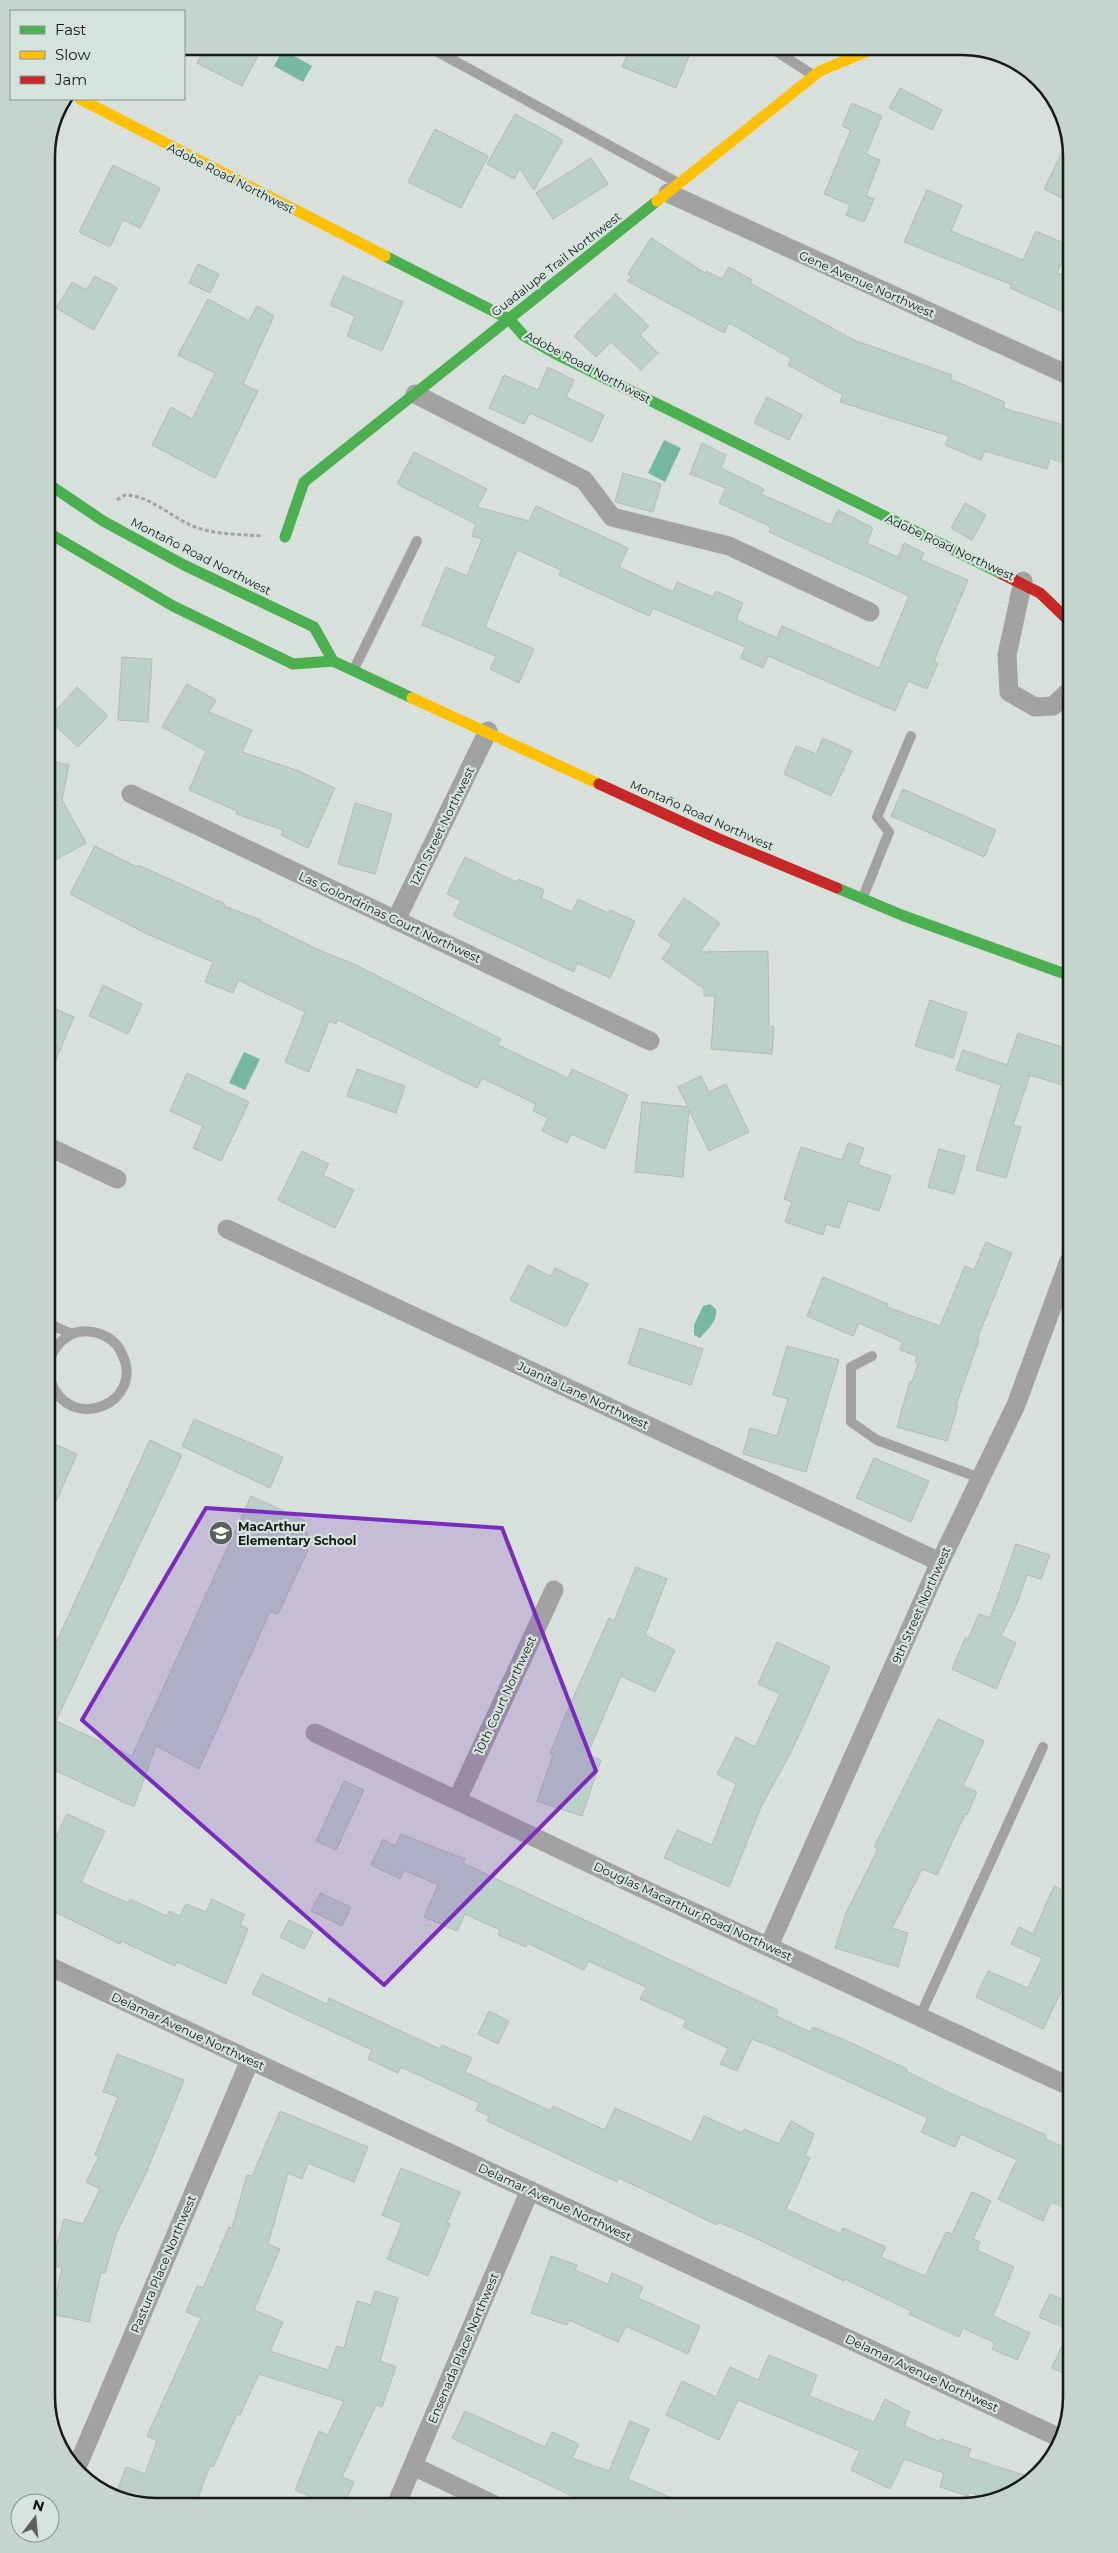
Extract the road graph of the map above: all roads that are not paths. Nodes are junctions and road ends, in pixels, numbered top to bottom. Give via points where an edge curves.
1 (443, 55) edge
2 (782, 55) edge
3 (858, 55) edge
4 (814, 75) junction
5 (82, 100) edge
6 (674, 188) junction
7 (509, 319) junction
8 (1063, 373) edge
9 (415, 394) junction
10 (55, 488) edge
11 (55, 537) edge
12 (285, 537) road end
13 (417, 541) dead end
14 (1023, 581) junction
15 (870, 612) dead end
16 (1063, 613) edge
17 (333, 661) junction
18 (353, 670) junction
19 (1063, 697) edge
20 (488, 732) junction
21 (911, 736) dead end
22 (131, 794) dead end
23 (862, 898) junction
24 (396, 920) junction
25 (1063, 973) edge
26 (650, 1041) dead end
27 (55, 1150) edge
28 (117, 1179) dead end
29 (227, 1229) dead end
30 (1063, 1277) edge
31 (55, 1327) edge
32 (72, 1334) junction
33 (55, 1350) edge
34 (872, 1356) dead end
35 (55, 1389) edge
36 (980, 1478) junction
37 (940, 1562) junction
38 (554, 1590) dead end
39 (315, 1733) dead end
40 (1043, 1747) dead end
41 (457, 1800) junction
42 (769, 1946) junction
43 (55, 1969) edge
44 (920, 2016) junction
45 (250, 2060) junction
46 (1063, 2082) edge
47 (530, 2190) junction
48 (1056, 2436) edge
49 (79, 2463) edge
50 (413, 2466) junction
51 (399, 2498) edge
52 (481, 2498) edge

1 - 6 lane
2 - 4 lane
3 - 4 street, Guadalupe Trail Northwest
4 - 6 street, Guadalupe Trail Northwest
5 - 7 street, Adobe Road Northwest
6 - 7 street, Guadalupe Trail Northwest
6 - 8 street, Gene Avenue Northwest
7 - 9 street, Guadalupe Trail Northwest
7 - 14 street, Adobe Road Northwest via 524,336 556,354 986,567
9 - 12 street, Guadalupe Trail Northwest via 304,482
9 - 15 street via 584,480 612,517 729,546
10 - 17 street, Montaño Road Northwest via 103,521 184,565 314,627
11 - 17 street, Montaño Road Northwest via 173,606 294,664
13 - 18 lane
14 - 16 street, Adobe Road Northwest via 1054,601
14 - 19 street, Adobe Road Northwest via 1007,656 1009,692 1035,707 1054,706
17 - 18 street, Montaño Road Northwest
18 - 20 street, Montaño Road Northwest
20 - 23 street, Montaño Road Northwest via 717,838
20 - 24 street, 12th Street Northwest
21 - 23 lane via 877,817 889,832
22 - 24 street, Las Golondrinas Court Northwest
23 - 25 street, Montaño Road Northwest
24 - 26 street, Las Golondrinas Court Northwest
27 - 28 street
29 - 37 street, Juanita Lane Northwest
30 - 36 street, 9th Street Northwest via 1016,1406
31 - 32 lane
32 - 33 lane
32 - 35 lane via 98,1333 120,1348 127,1372 124,1385 108,1404 84,1410 61,1400
34 - 36 lane via 852,1367 851,1422 877,1440
36 - 37 street, 9th Street Northwest
37 - 42 street, 9th Street Northwest
38 - 41 street, 10th Court Northwest
39 - 41 street, Douglas Macarthur Road Northwest
40 - 44 lane
41 - 42 street, Douglas Macarthur Road Northwest
42 - 44 street, Douglas Macarthur Road Northwest
43 - 45 street, Delamar Avenue Northwest
44 - 46 street, Douglas Macarthur Road Northwest
45 - 47 street, Delamar Avenue Northwest
45 - 49 street, Pastura Place Northwest
47 - 48 street, Delamar Avenue Northwest
47 - 50 street, Ensenada Place Northwest
50 - 51 street, Ensenada Place Northwest
50 - 52 street

